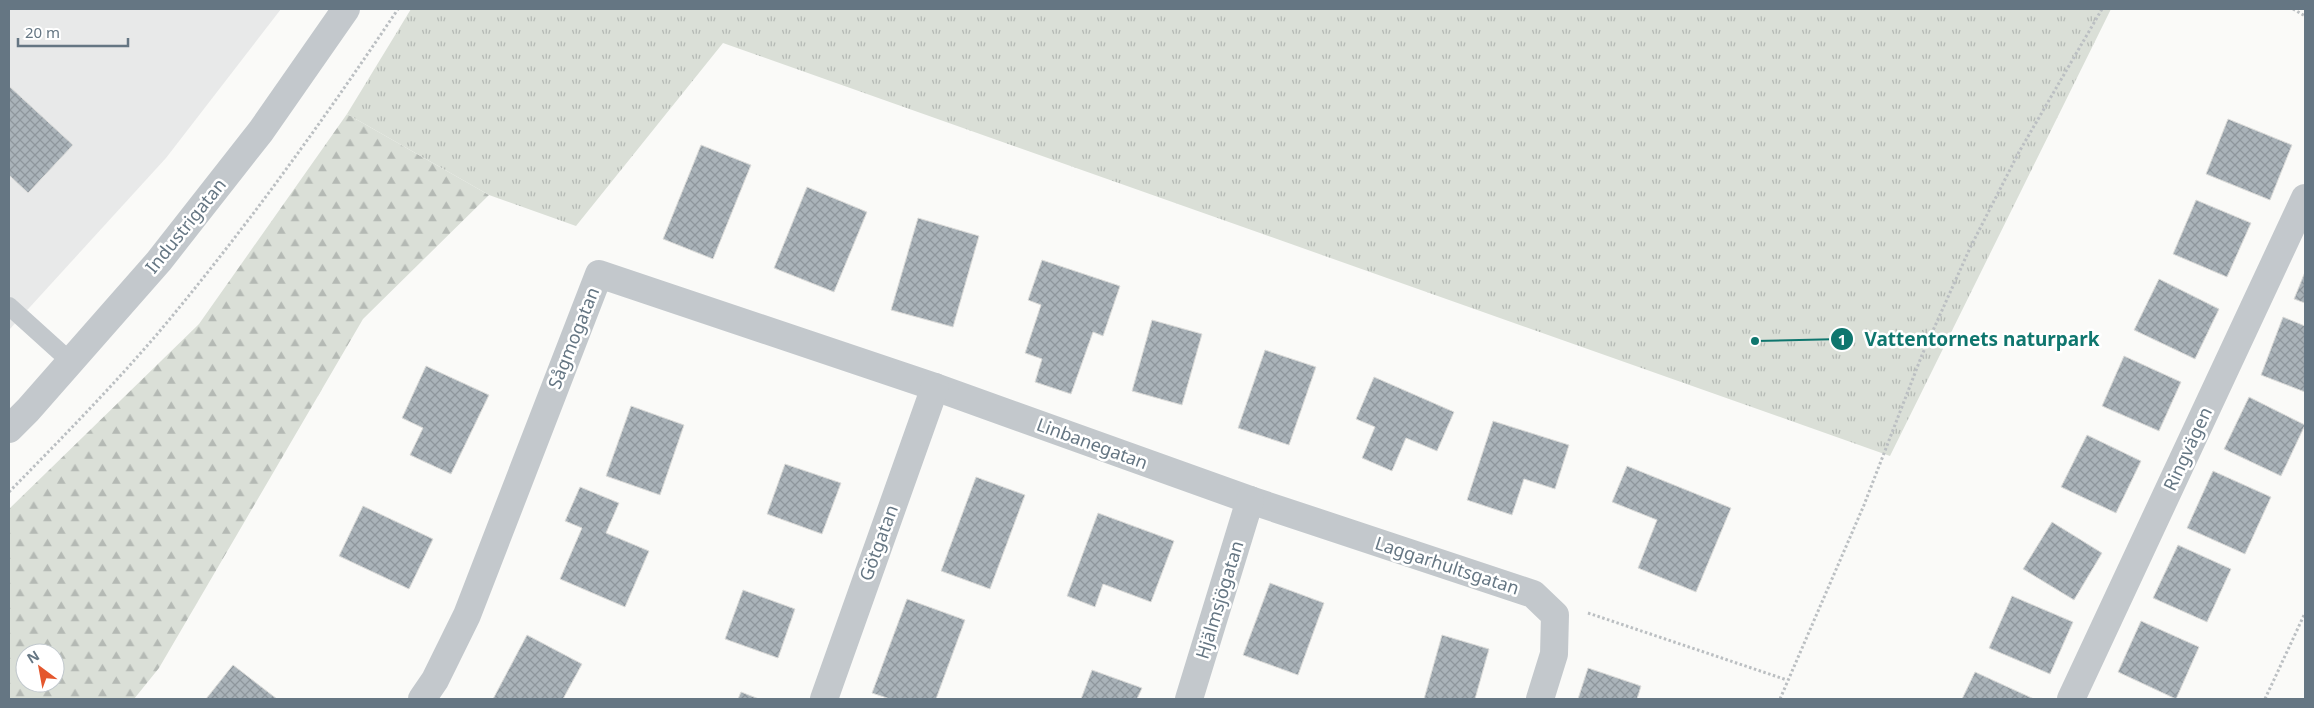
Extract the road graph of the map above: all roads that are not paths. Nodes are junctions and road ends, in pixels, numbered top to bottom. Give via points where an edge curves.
1 (346, 9) edge
2 (2305, 198) edge
3 (9, 306) edge
4 (71, 362) junction
5 (935, 387) junction
6 (9, 429) edge
7 (1250, 500) junction
8 (422, 699) edge
9 (824, 699) edge
10 (1189, 699) edge
11 (1540, 699) edge
12 (2071, 699) edge

1 - 4 street, Industrigatan via 249,146 159,261
2 - 12 street, Ringvägen
3 - 4 lane
4 - 6 street, Industrigatan
5 - 7 street, Linbanegatan
5 - 8 street, Sågmogatan via 599,274 467,615
5 - 9 street, Götgatan
7 - 10 street, Hjälmsjögatan
7 - 11 street, Laggarhultsgatan via 1533,594 1555,615 1554,654

